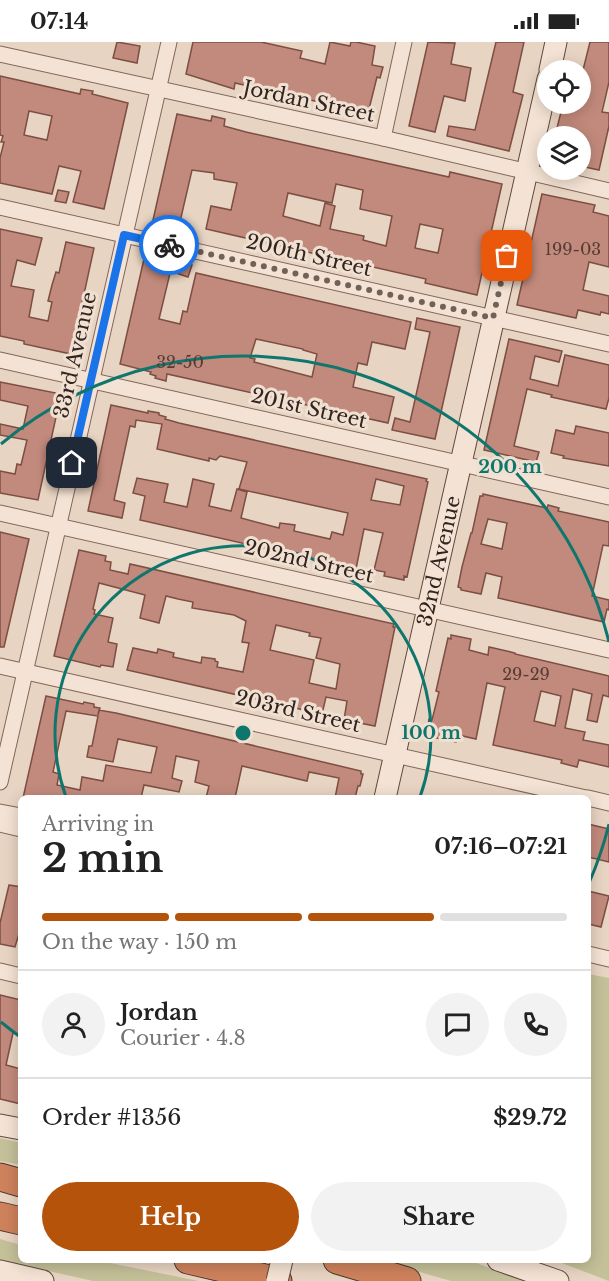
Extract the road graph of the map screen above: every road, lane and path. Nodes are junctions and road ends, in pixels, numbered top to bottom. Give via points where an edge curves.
1 (169, 42) edge
2 (404, 42) edge
3 (556, 42) edge
4 (0, 54) edge
5 (552, 60) edge
6 (157, 89) junction
7 (540, 114) edge
8 (382, 138) junction
9 (526, 172) junction
10 (609, 191) edge
11 (0, 207) edge
12 (124, 235) junction
13 (493, 318) junction
14 (609, 344) edge
15 (0, 360) edge
16 (91, 380) junction
17 (460, 464) junction
18 (609, 497) edge
19 (0, 513) edge
20 (58, 526) junction
21 (427, 609) junction
22 (609, 650) edge
23 (0, 666) edge
24 (25, 671) junction
25 (394, 755) junction
26 (0, 782) edge
27 (386, 795) edge
28 (574, 795) edge
29 (591, 799) edge
30 (609, 803) edge
31 (0, 812) edge
32 (18, 815) edge
33 (0, 824) edge
34 (18, 828) edge
35 (591, 955) edge
36 (609, 959) edge
37 (0, 972) edge
38 (18, 975) edge
39 (0, 1125) edge
40 (18, 1128) edge
41 (0, 1177) edge
42 (0, 1182) edge
43 (18, 1184) edge
44 (18, 1185) edge
45 (0, 1216) edge
46 (18, 1220) edge
47 (201, 1263) edge
48 (281, 1263) edge
49 (347, 1263) edge
50 (507, 1263) edge
51 (0, 1271) edge
52 (43, 1281) edge
53 (277, 1281) edge
54 (407, 1281) edge
55 (558, 1281) edge

1 - 6 street, 33rd Avenue
2 - 8 street
3 - 5 street
4 - 6 street, Jordan Street
6 - 8 street, Jordan Street
6 - 12 street, 33rd Avenue
7 - 9 street, 32nd Avenue
8 - 9 street, Jordan Street
9 - 10 street, Jordan Street
9 - 13 street, 32nd Avenue
11 - 12 street, 200th Street
12 - 13 street, 200th Street
12 - 16 street, 33rd Avenue
13 - 14 street, 200th Street
13 - 17 street, 32nd Avenue
15 - 16 street, 201st Street
16 - 17 street, 201st Street
16 - 20 street, 33rd Avenue
17 - 18 street, 201st Street
17 - 21 street, 32nd Avenue
19 - 20 street, 202nd Street
20 - 21 street, 202nd Street
20 - 24 street, 33rd Avenue
21 - 22 street, 202nd Street
21 - 25 street, 32nd Avenue
23 - 24 street, 203rd Street
24 - 25 street, 203rd Street
24 - 26 street, 33rd Avenue
25 - 27 street, 32nd Avenue
25 - 28 street, 203rd Street
29 - 30 street, 203rd Street
31 - 32 street
33 - 34 street
35 - 36 street
37 - 38 street
39 - 40 street
41 - 43 highway
42 - 44 highway
45 - 46 highway
47 - 53 highway
48 - 53 street, bridge
49 - 54 highway
50 - 55 street
51 - 52 street

